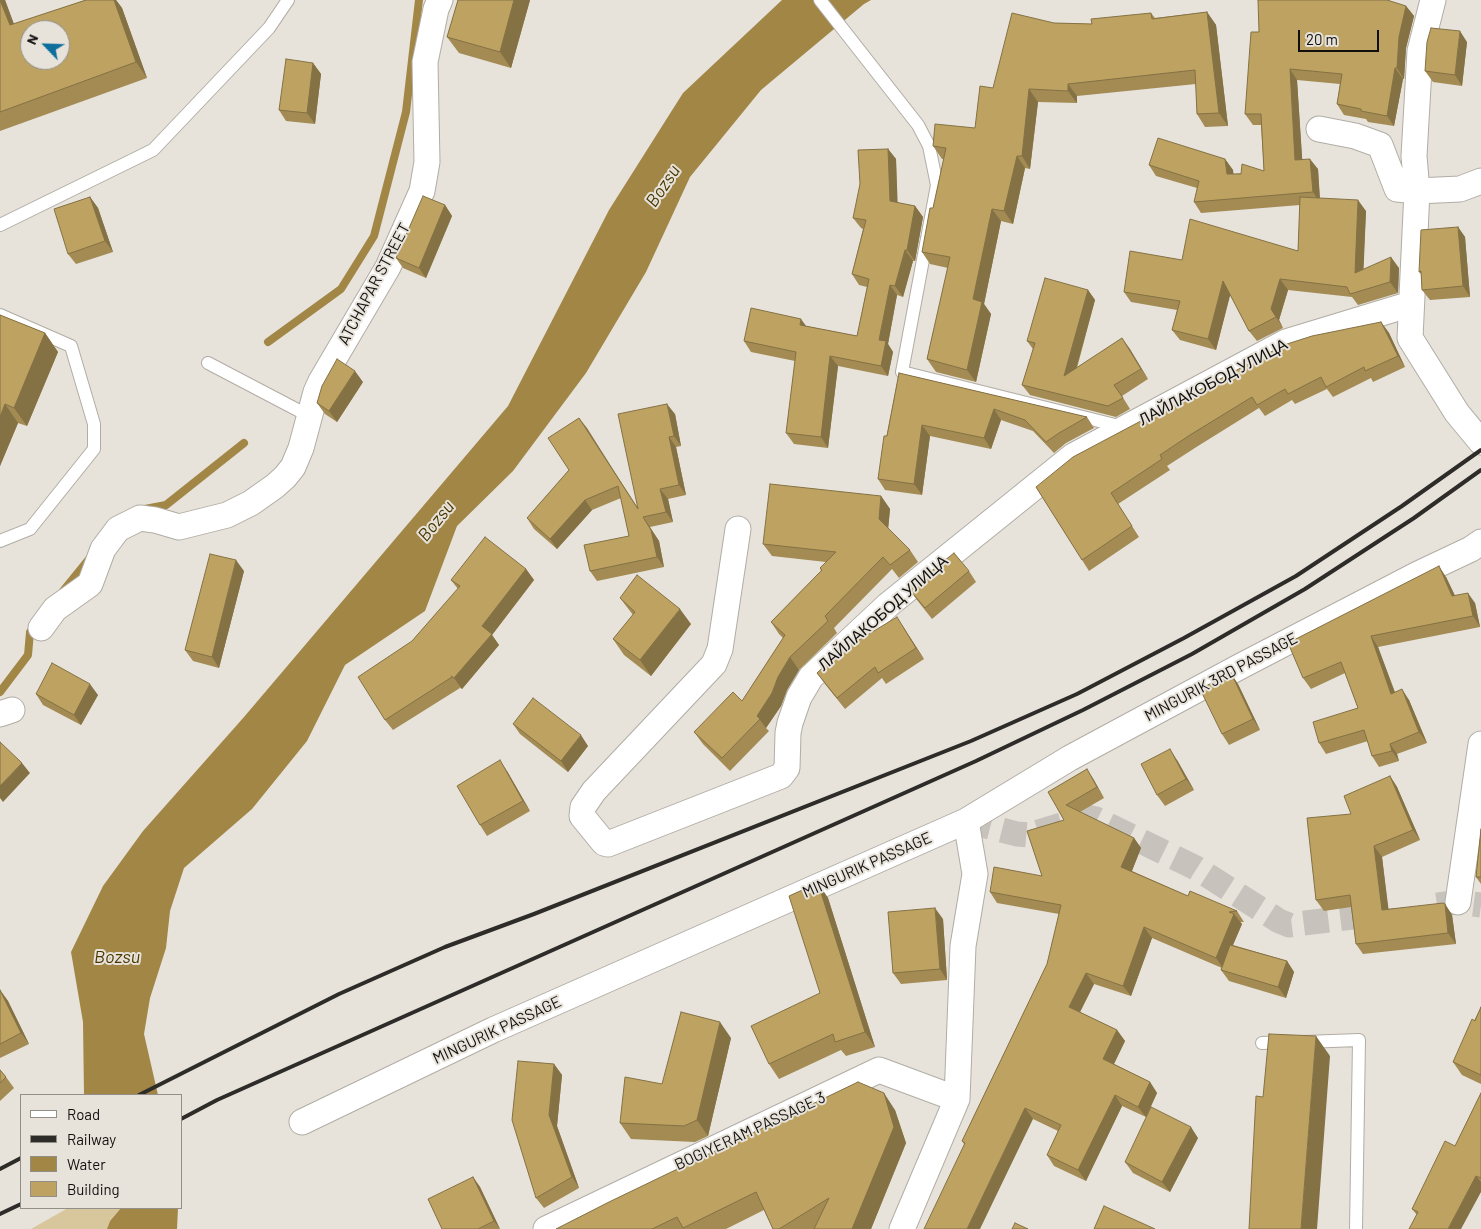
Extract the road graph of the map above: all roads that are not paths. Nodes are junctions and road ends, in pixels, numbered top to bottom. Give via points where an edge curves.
1 (288, 0) edge
2 (440, 0) edge
3 (820, 0) edge
4 (1433, 0) edge
5 (1319, 129) dead end
6 (1481, 181) edge
7 (1417, 191) junction
8 (0, 225) edge
9 (1411, 304) junction
10 (0, 315) edge
11 (208, 362) dead end
12 (311, 417) junction
13 (1126, 428) junction
14 (1481, 442) edge
15 (738, 529) dead end
16 (0, 541) edge
17 (1478, 551) edge
18 (42, 628) dead end
19 (1481, 744) edge
20 (966, 821) junction
21 (1458, 902) dead end
22 (1262, 1043) dead end
23 (957, 1100) junction
24 (302, 1122) dead end
25 (546, 1229) edge
26 (902, 1229) edge
27 (1356, 1229) edge

1 - 8 lane via 270,28 153,150
2 - 12 street, ATCHAPAR STREET via 425,62 427,162 422,191 388,267 321,381
3 - 13 lane via 918,125 930,146 937,185 902,372
4 - 7 street via 1420,52 1414,156
5 - 7 street via 1380,144 1397,189
6 - 7 street via 1460,189
7 - 9 street
9 - 13 street, ЛАЙЛАКОБОД УЛИЦА via 1286,342
9 - 14 street via 1410,338 1457,413
10 - 16 lane via 71,346 94,424 94,449 30,530
11 - 12 lane
12 - 18 street, ATCHAPAR STREET via 293,467 275,486 227,515 186,527 140,518 118,529 103,549 90,584 55,609
13 - 15 street, ЛАЙЛАКОБОД УЛИЦА via 1073,456 888,605 811,677 799,697 790,723 787,768 781,776 604,843 582,816 583,807 594,791 714,664 720,649
17 - 20 street, MINGURIK 3RD PASSAGE via 1416,575 1198,689 1070,758
19 - 21 street
20 - 23 street via 975,874 963,946
20 - 24 street, MINGURIK PASSAGE via 493,1030
22 - 27 lane via 1360,1040
23 - 25 street, BOGIYERAM PASSAGE 3 via 879,1070
23 - 26 street

